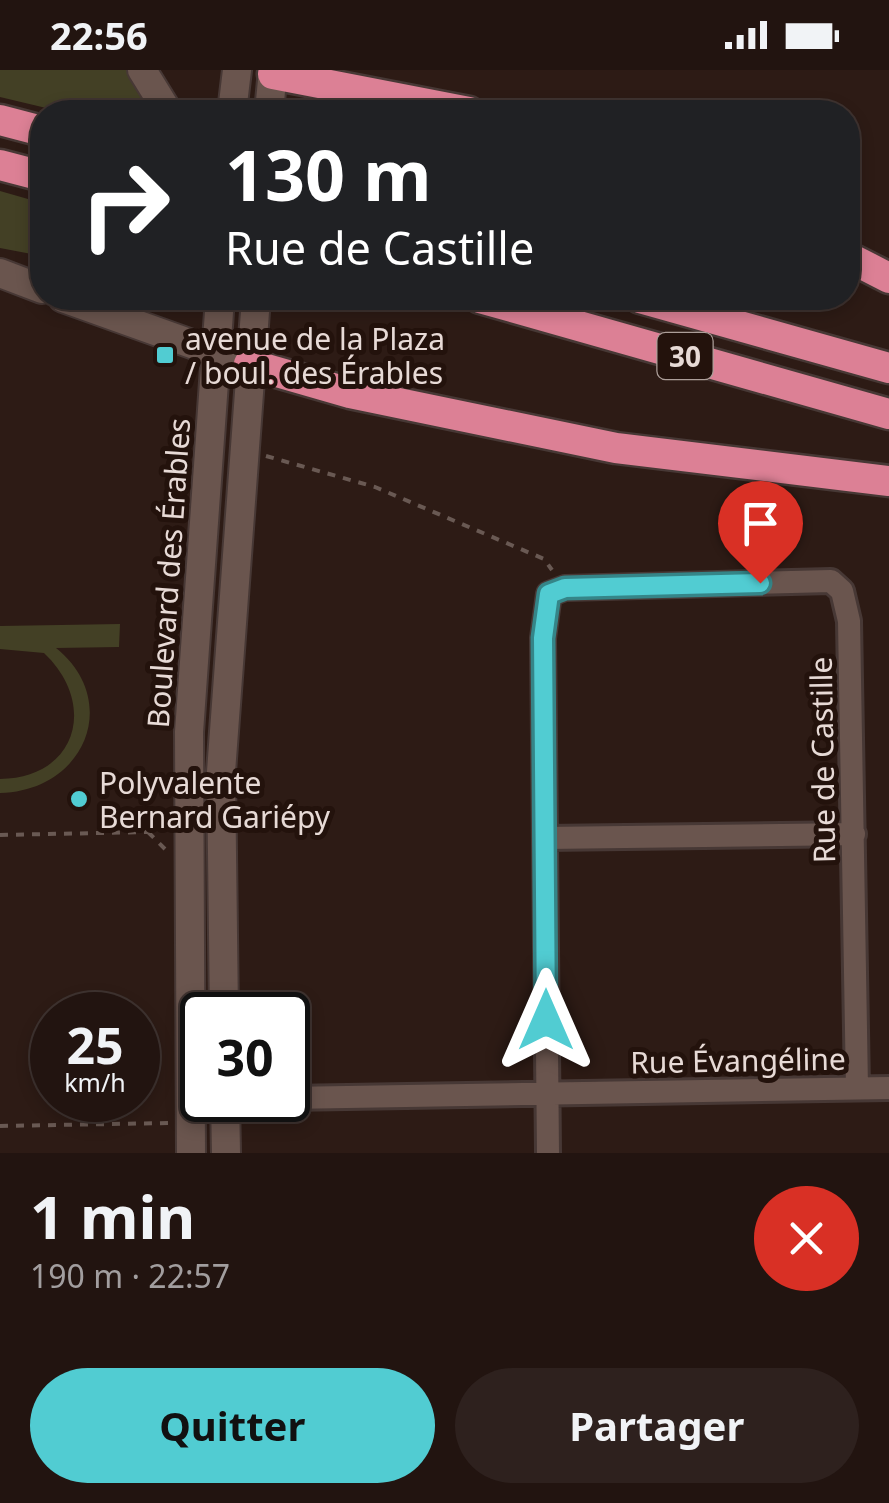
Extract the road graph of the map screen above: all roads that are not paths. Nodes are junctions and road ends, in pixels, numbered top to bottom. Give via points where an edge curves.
1 (142, 70) edge
2 (236, 70) edge
3 (267, 71) edge
4 (161, 100) edge
5 (233, 100) edge
6 (269, 100) edge
7 (410, 100) edge
8 (0, 120) edge
9 (30, 128) edge
10 (0, 165) edge
11 (30, 173) edge
12 (860, 263) edge
13 (0, 273) edge
14 (889, 278) edge
15 (30, 284) edge
16 (97, 310) edge
17 (219, 310) edge
18 (255, 310) edge
19 (522, 310) edge
20 (683, 310) edge
21 (216, 354) junction
22 (249, 364) junction
23 (889, 368) edge
24 (889, 414) edge
25 (889, 481) edge
26 (854, 834) junction
27 (546, 838) junction
28 (194, 992) edge
29 (224, 992) edge
30 (856, 1088) junction
31 (889, 1088) edge
32 (547, 1092) junction
33 (310, 1097) edge
34 (194, 1122) edge
35 (225, 1122) edge
36 (191, 1153) edge
37 (226, 1153) edge
38 (548, 1153) edge

1 - 4 street
2 - 5 street
3 - 6 street
3 - 7 highway
8 - 9 highway
10 - 11 highway
12 - 14 highway
13 - 15 street
16 - 21 street
17 - 21 street, Boulevard des Érables
18 - 22 street
19 - 24 highway, 30
20 - 23 highway, 30
21 - 22 street
21 - 28 street, Boulevard des Érables via 189,732
22 - 25 highway via 350,393 635,452
22 - 29 street via 222,752
26 - 27 street
26 - 27 street, Rue de Castille via 849,621 842,591 831,581 560,581 549,594 543,638
26 - 30 street, Rue de Castille
27 - 32 street
30 - 31 street, Rue Évangéline
30 - 32 street, Rue Évangéline
32 - 33 street, Rue Évangéline
32 - 38 street
34 - 36 street, Boulevard des Érables
35 - 37 street

